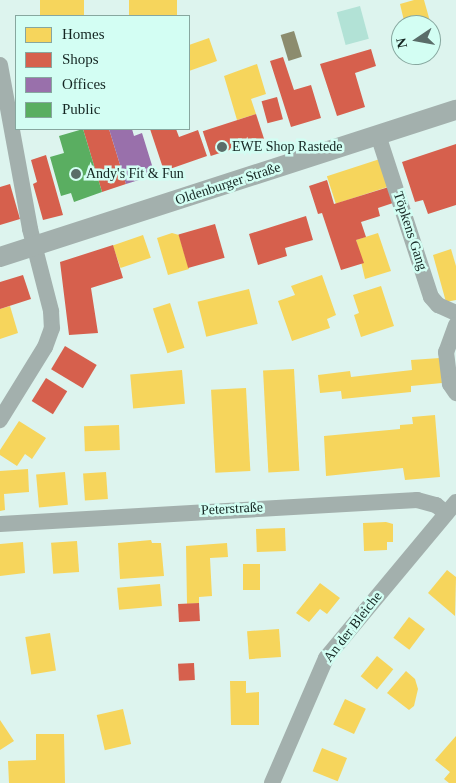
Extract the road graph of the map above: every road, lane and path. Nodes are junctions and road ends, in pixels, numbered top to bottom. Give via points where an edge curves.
1 (0, 65) edge
2 (456, 110) edge
3 (378, 135) junction
4 (35, 245) junction
5 (0, 257) edge
6 (456, 313) edge
7 (456, 325) edge
8 (456, 393) edge
9 (0, 420) edge
10 (451, 508) edge
11 (0, 524) edge
12 (272, 783) edge

1 - 4 street
2 - 3 street, Oldenburger Straße
3 - 4 street, Oldenburger Straße
3 - 6 street, Töpkens Gang via 431,297 438,305
4 - 5 street, Oldenburger Straße
4 - 9 street via 52,328 45,347
7 - 8 street via 446,352 450,384
10 - 11 street, Peterstraße via 417,500
10 - 12 street, An der Bleiche via 326,658

